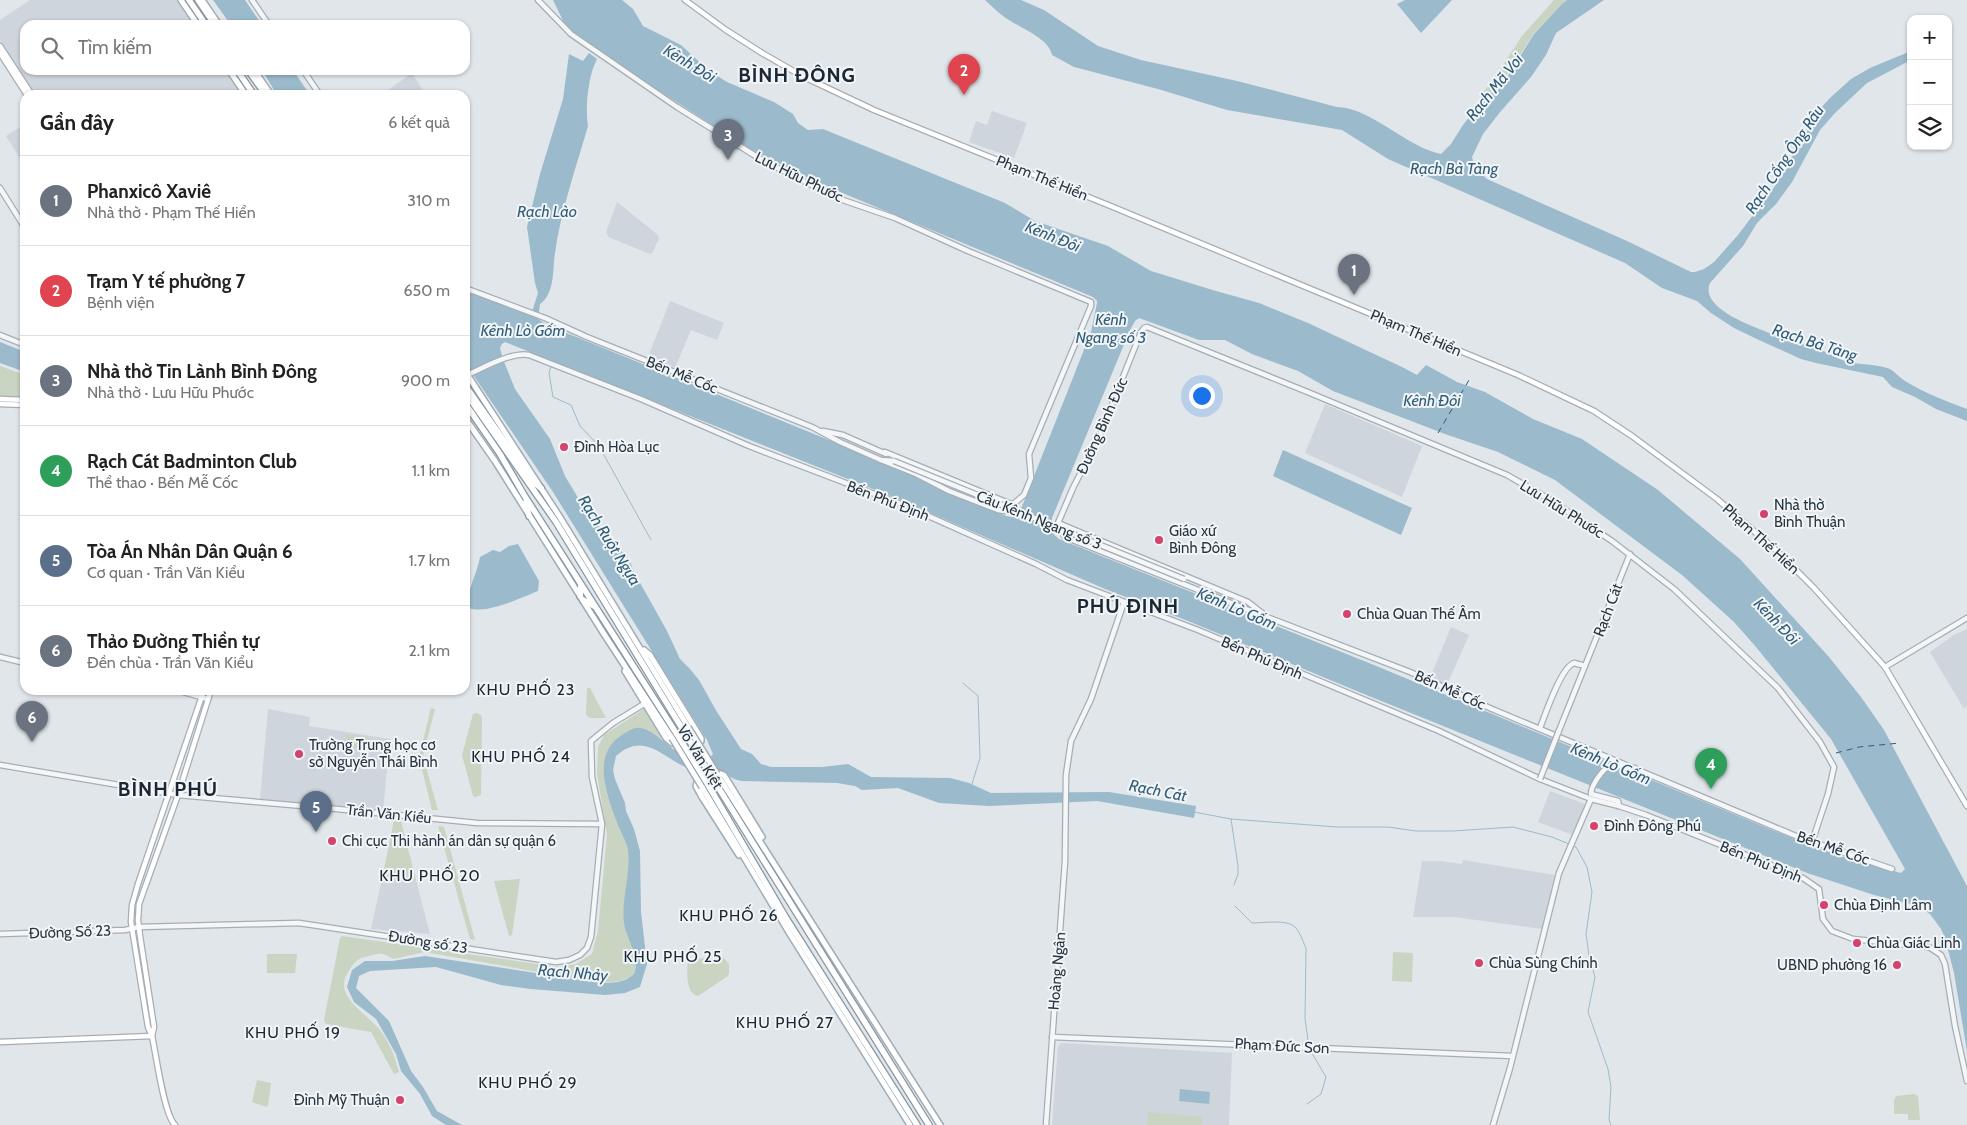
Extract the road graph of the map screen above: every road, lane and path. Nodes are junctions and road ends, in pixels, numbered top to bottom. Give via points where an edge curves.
1 (181, 0) edge
2 (189, 0) edge
3 (198, 0) edge
4 (204, 0) edge
5 (252, 0) edge
6 (538, 0) edge
7 (685, 0) edge
8 (195, 20) edge
9 (203, 20) edge
10 (212, 20) edge
11 (218, 20) edge
12 (266, 20) edge
13 (0, 46) edge
14 (0, 53) edge
15 (232, 75) edge
16 (240, 75) edge
17 (252, 75) edge
18 (257, 75) edge
19 (306, 75) edge
20 (24, 90) edge
21 (29, 90) edge
22 (243, 90) edge
23 (251, 90) edge
24 (262, 90) edge
25 (268, 90) edge
26 (317, 90) edge
27 (0, 188) edge
28 (20, 220) edge
29 (470, 290) edge
30 (1144, 328) joint
31 (0, 335) edge
32 (20, 343) edge
33 (470, 373) edge
34 (470, 379) edge
35 (470, 395) edge
36 (470, 395) edge
37 (0, 399) edge
38 (20, 400) edge
39 (0, 404) edge
40 (20, 405) edge
41 (470, 410) edge
42 (470, 425) edge
43 (819, 430) junction
44 (843, 435) junction
45 (840, 442) junction
46 (885, 452) junction
47 (881, 460) junction
48 (894, 461) junction
49 (541, 488) junction
50 (524, 495) junction
51 (1011, 504) junction
52 (529, 516) junction
53 (1058, 523) junction
54 (1630, 554) junction
55 (592, 579) junction
56 (1184, 579) junction
57 (1197, 581) junction
58 (599, 582) junction
59 (581, 585) junction
60 (1194, 588) junction
61 (604, 589) junction
62 (1229, 595) junction
63 (581, 598) junction
64 (604, 600) junction
65 (1226, 601) junction
66 (1124, 602) junction
67 (596, 606) junction
68 (1264, 615) junction
69 (1967, 618) edge
70 (638, 645) junction
71 (618, 656) junction
72 (0, 657) edge
73 (20, 662) edge
74 (1585, 666) junction
75 (1885, 667) junction
76 (194, 695) edge
77 (209, 695) edge
78 (201, 697) junction
79 (208, 699) junction
80 (644, 704) junction
81 (685, 728) junction
82 (1540, 728) junction
83 (675, 737) junction
84 (0, 765) edge
85 (1636, 768) junction
86 (1540, 779) junction
87 (710, 781) junction
88 (170, 794) junction
89 (178, 795) junction
90 (1591, 799) junction
91 (1619, 806) junction
92 (1967, 806) edge
93 (602, 824) junction
94 (1812, 842) junction
95 (774, 860) junction
96 (746, 862) junction
97 (1892, 869) dead end
98 (797, 911) junction
99 (786, 918) junction
100 (139, 927) junction
101 (131, 928) junction
102 (0, 934) edge
103 (152, 1036) junction
104 (1052, 1037) junction
105 (0, 1042) edge
106 (1512, 1056) junction
107 (1967, 1081) edge
108 (903, 1108) junction
109 (911, 1117) junction
110 (172, 1124) edge
111 (910, 1125) edge
112 (917, 1125) edge
113 (929, 1125) edge
114 (940, 1125) edge
115 (1046, 1125) edge
116 (1492, 1125) edge

1 - 8 main road
2 - 9 highway
3 - 10 highway
4 - 11 main road
5 - 12 street
6 - 51 street, Lưu Hữu Phước via 571,34 677,107 762,160 837,198 895,218 1091,302 1029,454 1031,478 1024,495
7 - 75 main road, Phạm Thế Hiển via 728,32 802,76 874,110 1518,375 1594,412 1674,466 1758,535 1810,584
13 - 21 main road
14 - 20 main road
15 - 22 main road
16 - 23 highway
17 - 24 highway
18 - 25 main road
19 - 26 street
27 - 28 street
29 - 43 street, Bến Mễ Cốc
30 - 53 street, Đường Bình Đức via 1099,437
30 - 54 street, Lưu Hữu Phước via 1154,329 1507,475 1580,518
31 - 32 street
33 - 66 street, Bến Phú Định via 511,356 525,354 906,506 1067,580
34 - 49 main road, Võ Văn Kiệt
35 - 49 highway, Võ Văn Kiệt via 533,482
36 - 55 highway, Võ Văn Kiệt
37 - 38 main road
39 - 40 main road
41 - 50 highway, Võ Văn Kiệt
42 - 52 main road, Võ Văn Kiệt
43 - 44 street, Bến Mễ Cốc
43 - 45 street, Bến Mễ Cốc
44 - 45 street
44 - 46 street, Bến Mễ Cốc
45 - 47 street, Bến Mễ Cốc
46 - 48 street, Bến Mễ Cốc
46 - 51 street, Bến Mễ Cốc
47 - 48 street, Bến Mễ Cốc
47 - 51 street, Bến Mễ Cốc via 1000,511 1005,511
48 - 56 street, Cầu Kênh Ngang số 3, bridge
49 - 58 main road, Võ Văn Kiệt
50 - 52 highway
50 - 59 highway, Võ Văn Kiệt
52 - 63 main road, Võ Văn Kiệt
53 - 57 street, Bến Mễ Cốc
53 - 60 street, Bến Mễ Cốc via 1059,531 1065,537
54 - 74 street, Rạch Cát
54 - 94 street, Lưu Hữu Phước via 1674,589 1778,688 1823,747 1834,767
55 - 58 highway
55 - 64 highway, Võ Văn Kiệt
56 - 57 street, Bến Mễ Cốc
56 - 60 street, Bến Mễ Cốc
57 - 62 street, Bến Mễ Cốc
58 - 61 main road, Võ Văn Kiệt
59 - 63 highway
59 - 67 highway, Võ Văn Kiệt
60 - 65 street, Bến Mễ Cốc
61 - 64 highway
61 - 70 main road, Võ Văn Kiệt
62 - 65 street
62 - 68 street, Bến Mễ Cốc via 1248,602
63 - 67 highway
63 - 71 main road, Võ Văn Kiệt
64 - 81 highway, Võ Văn Kiệt
65 - 68 street, Bến Mễ Cốc
66 - 86 street, Bến Phú Định via 1430,727
66 - 104 street, Hoàng Ngân via 1091,700 1071,741 1066,776 1060,935
67 - 83 highway, Võ Văn Kiệt
68 - 82 street, Bến Mễ Cốc via 1410,672
69 - 75 street
70 - 80 main road via 650,655 702,741 670,742
70 - 81 main road, Võ Văn Kiệt
71 - 80 main road
71 - 83 main road, Võ Văn Kiệt
72 - 73 street
74 - 82 street via 1574,663 1568,666
74 - 86 street, Rạch Cát, bridge
75 - 92 main road, Phạm Thế Hiển
76 - 78 street
77 - 79 main road
78 - 79 street
78 - 88 main road
79 - 89 main road
80 - 93 street, Đường số 23 via 591,741 592,777
81 - 87 highway, Võ Văn Kiệt, bridge
82 - 85 street, Bến Mễ Cốc
83 - 87 highway, Võ Văn Kiệt, bridge
84 - 88 street, Trần Văn Kiểu
85 - 91 street, Bến Mễ Cốc via 1607,767 1591,791 1592,795 1618,802
85 - 94 street, Bến Mễ Cốc
86 - 90 street, Bến Phú Định
87 - 95 main road, Võ Văn Kiệt
87 - 96 main road, Võ Văn Kiệt
87 - 98 highway, Võ Văn Kiệt
87 - 99 highway, Võ Văn Kiệt
88 - 89 street, Trần Văn Kiểu
88 - 101 main road via 133,898
89 - 93 street, Trần Văn Kiểu via 477,824
89 - 100 main road via 140,898
90 - 91 street, Bến Phú Định
90 - 106 street via 1559,873
91 - 107 street, Bến Phú Định via 1816,886 1823,919 1832,931 1854,939 1928,947 1941,955
93 - 100 street, Đường số 23 via 590,942 580,955 564,962 299,922
94 - 97 street, Bến Mễ Cốc
95 - 96 main road via 724,776 716,771 700,775 696,786 731,845
95 - 114 main road, Võ Văn Kiệt
96 - 108 main road, Võ Văn Kiệt
98 - 99 highway
98 - 113 highway, Võ Văn Kiệt
99 - 108 highway, Võ Văn Kiệt
100 - 101 street, Đường Số 23
100 - 103 main road via 154,1027
101 - 102 street, Đường Số 23
101 - 103 main road
103 - 105 main road
103 - 110 main road
104 - 106 street, Phạm Đức Sơn
104 - 115 street, Hoàng Ngân
106 - 116 street
108 - 109 highway, Võ Văn Kiệt
108 - 111 main road, Võ Văn Kiệt
109 - 111 highway
109 - 112 highway, Võ Văn Kiệt

